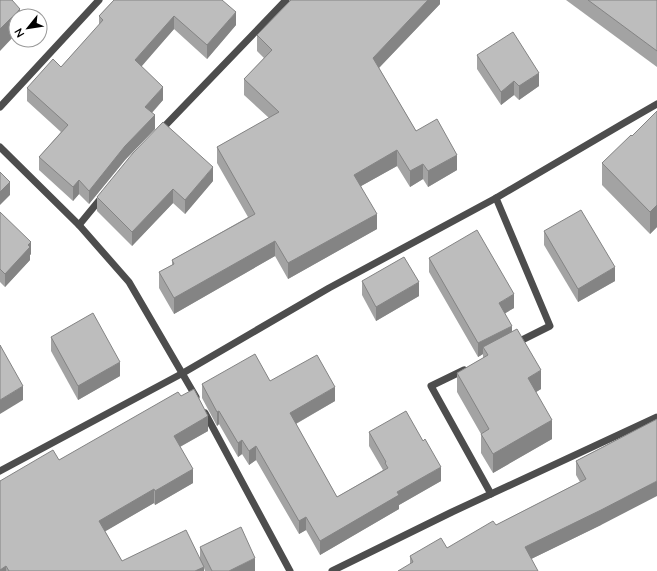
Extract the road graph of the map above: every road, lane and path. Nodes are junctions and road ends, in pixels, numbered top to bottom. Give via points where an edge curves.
1 (100, 0) edge
2 (286, 0) edge
3 (657, 104) edge
4 (0, 107) edge
5 (156, 135) edge
6 (0, 148) edge
7 (109, 188) edge
8 (496, 198) junction
9 (79, 225) junction
10 (508, 347) edge
11 (473, 365) edge
12 (183, 373) junction
13 (657, 417) edge
14 (0, 471) edge
15 (491, 494) junction
16 (290, 571) edge
17 (332, 571) edge

1 - 4 street
2 - 5 street
3 - 8 street
6 - 9 street
7 - 9 street
8 - 10 street via 550,326
8 - 12 street via 328,288
9 - 12 street via 129,282
11 - 15 street via 432,386
12 - 14 street
12 - 16 street
13 - 15 street
15 - 17 street

